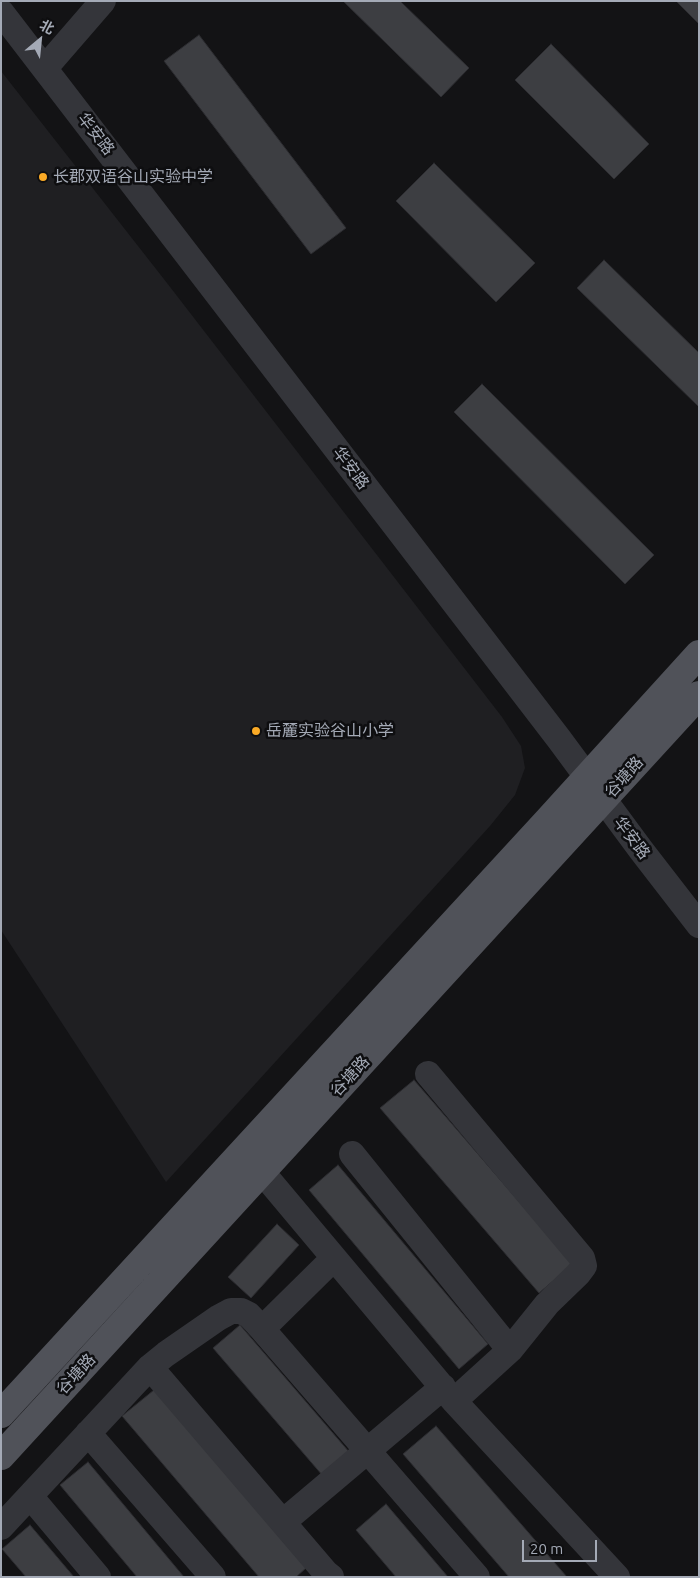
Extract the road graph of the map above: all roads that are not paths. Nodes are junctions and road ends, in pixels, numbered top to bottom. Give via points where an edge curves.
1 (10, 1) edge
2 (86, 1) edge
3 (103, 1) edge
4 (1, 12) edge
5 (45, 58) junction
6 (699, 654) edge
7 (699, 695) edge
8 (594, 770) junction
9 (610, 793) junction
10 (699, 895) edge
11 (699, 925) edge
12 (428, 1074) dead end
13 (352, 1154) dead end
14 (262, 1172) junction
15 (334, 1258) junction
16 (262, 1329) junction
17 (510, 1350) junction
18 (150, 1367) junction
19 (448, 1394) junction
20 (1, 1414) edge
21 (88, 1433) junction
22 (368, 1451) junction
23 (1, 1456) edge
24 (30, 1496) junction
25 (283, 1522) junction
26 (1, 1527) edge
27 (326, 1576) edge
28 (98, 1577) edge
29 (213, 1577) edge
30 (477, 1577) edge
31 (617, 1577) edge

1 - 5 street, 华安路
2 - 5 street
3 - 5 street
4 - 5 street, 华安路
5 - 8 street, 华安路 via 472,598
6 - 8 main road, 谷塘路
7 - 9 main road, 谷塘路
8 - 9 street, 华安路
8 - 20 main road, 谷塘路
9 - 10 street, 华安路
9 - 11 street, 华安路
9 - 14 main road, 谷塘路
12 - 17 street via 582,1258 584,1266 578,1274 547,1304
13 - 17 street
14 - 15 street
14 - 23 main road, 谷塘路
15 - 16 street
15 - 19 street
16 - 18 street via 241,1310 231,1311
16 - 22 street
17 - 19 street
18 - 21 street
18 - 25 street
19 - 22 street
19 - 31 street
21 - 24 street
21 - 29 street
22 - 25 street
22 - 30 street
24 - 26 street
24 - 28 street
25 - 27 street

